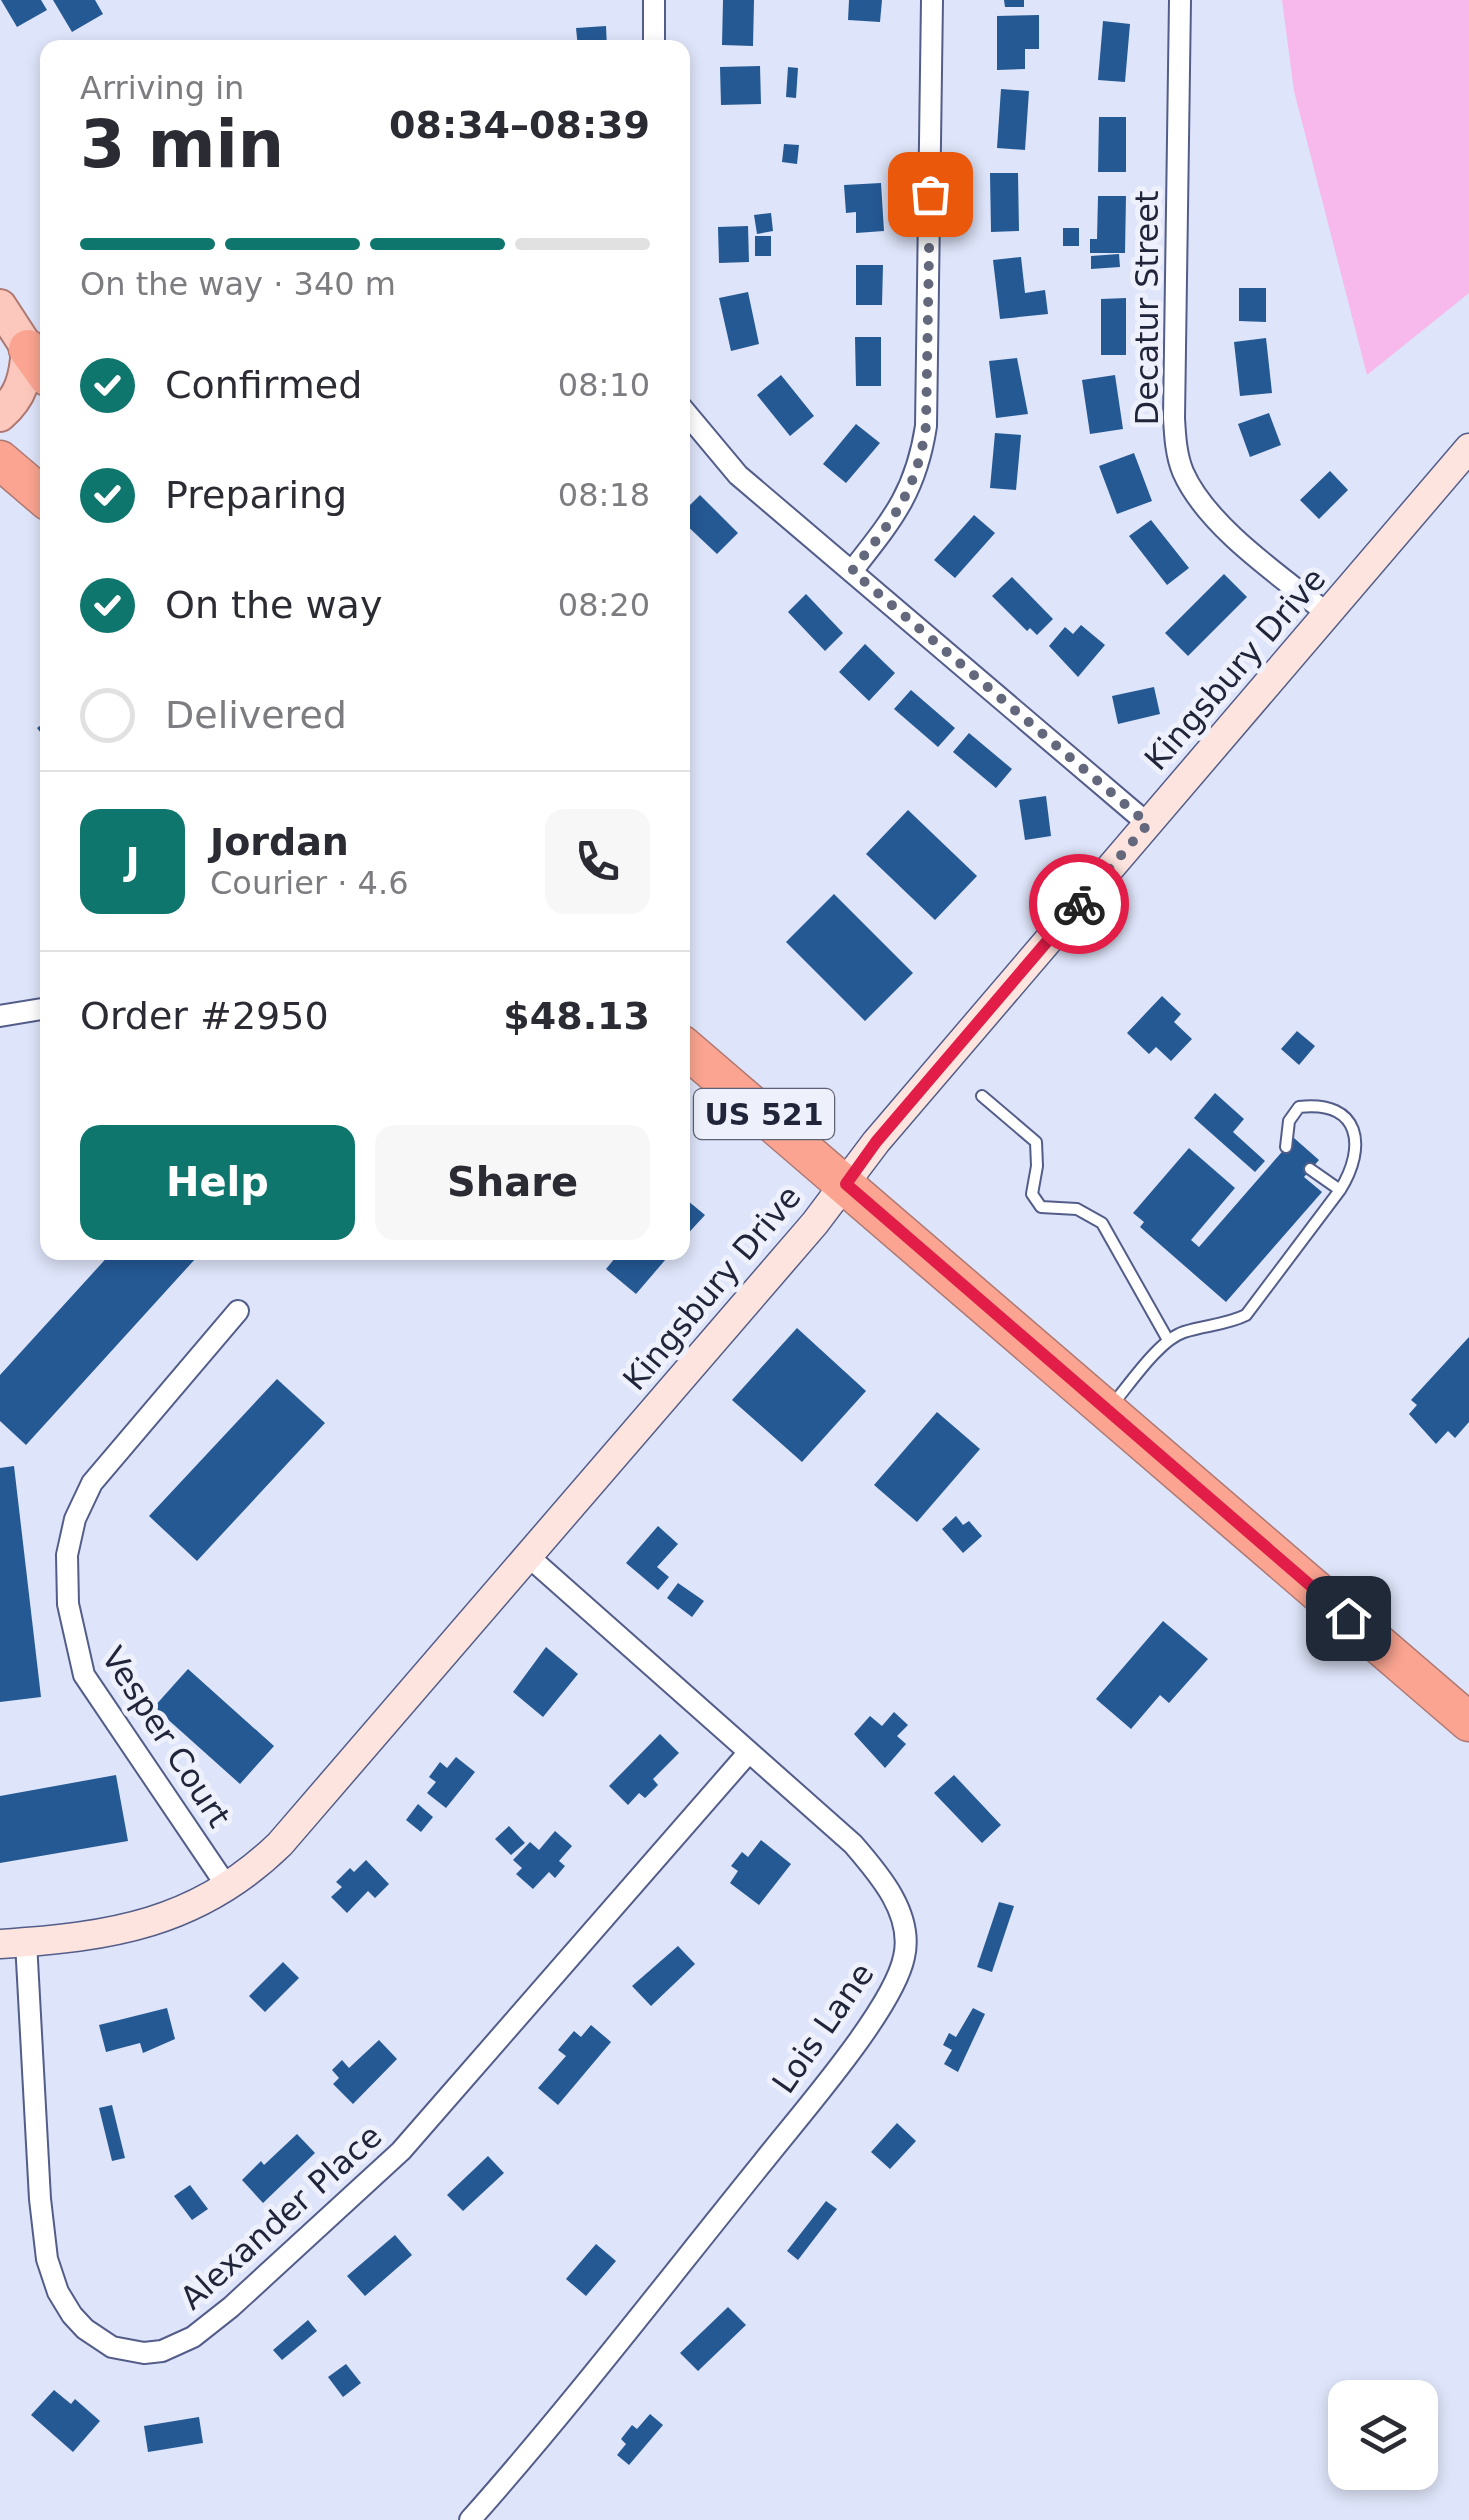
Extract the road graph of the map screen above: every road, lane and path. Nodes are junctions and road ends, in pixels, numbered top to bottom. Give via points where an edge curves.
1 (654, 0) edge
2 (932, 0) edge
3 (1180, 0) edge
4 (654, 40) edge
5 (0, 306) edge
6 (38, 363) edge
7 (0, 414) edge
8 (690, 419) edge
9 (1469, 448) edge
10 (0, 460) edge
11 (40, 494) edge
12 (852, 571) junction
13 (1328, 614) junction
14 (1148, 824) junction
15 (40, 1009) edge
16 (0, 1016) edge
17 (690, 1052) edge
18 (982, 1096) dead end
19 (1286, 1147) dead end
20 (1310, 1169) dead end
21 (846, 1184) junction
22 (1340, 1190) junction
23 (238, 1311) dead end
24 (1168, 1340) junction
25 (1108, 1409) junction
26 (528, 1556) junction
27 (1469, 1722) edge
28 (749, 1752) junction
29 (228, 1888) junction
30 (13, 1943) edge
31 (470, 2520) edge

1 - 4 street
2 - 12 street via 926,426 904,500
3 - 13 street, Decatur Street via 1174,418 1180,460 1191,486 1224,526
5 - 6 main road
6 - 7 main road
8 - 12 street via 738,475
9 - 13 street, Kingsbury Drive
10 - 11 highway
12 - 14 street
13 - 14 street, Kingsbury Drive
14 - 21 street, Kingsbury Drive
15 - 16 street
17 - 21 highway, US 521
18 - 24 lane via 1036,1142 1032,1194 1041,1207 1078,1209 1102,1224
19 - 22 lane via 1289,1121 1299,1107 1339,1112 1357,1142
20 - 22 lane
21 - 25 highway, US 521
21 - 26 street, Kingsbury Drive
22 - 24 lane via 1246,1315
23 - 29 street, Vesper Court via 92,1483 67,1555 68,1604 84,1676
24 - 25 lane
25 - 27 highway, US 521
26 - 28 street, Lois Lane
26 - 29 street, Kingsbury Drive via 280,1844
28 - 30 street, Alexander Place via 400,2151 232,2308 162,2351 128,2351 100,2340 58,2292 47,2258
28 - 31 street, Lois Lane via 877,1872 903,1921 904,1960 868,2026 804,2110
29 - 30 street, Kingsbury Drive via 161,1920 81,1938

